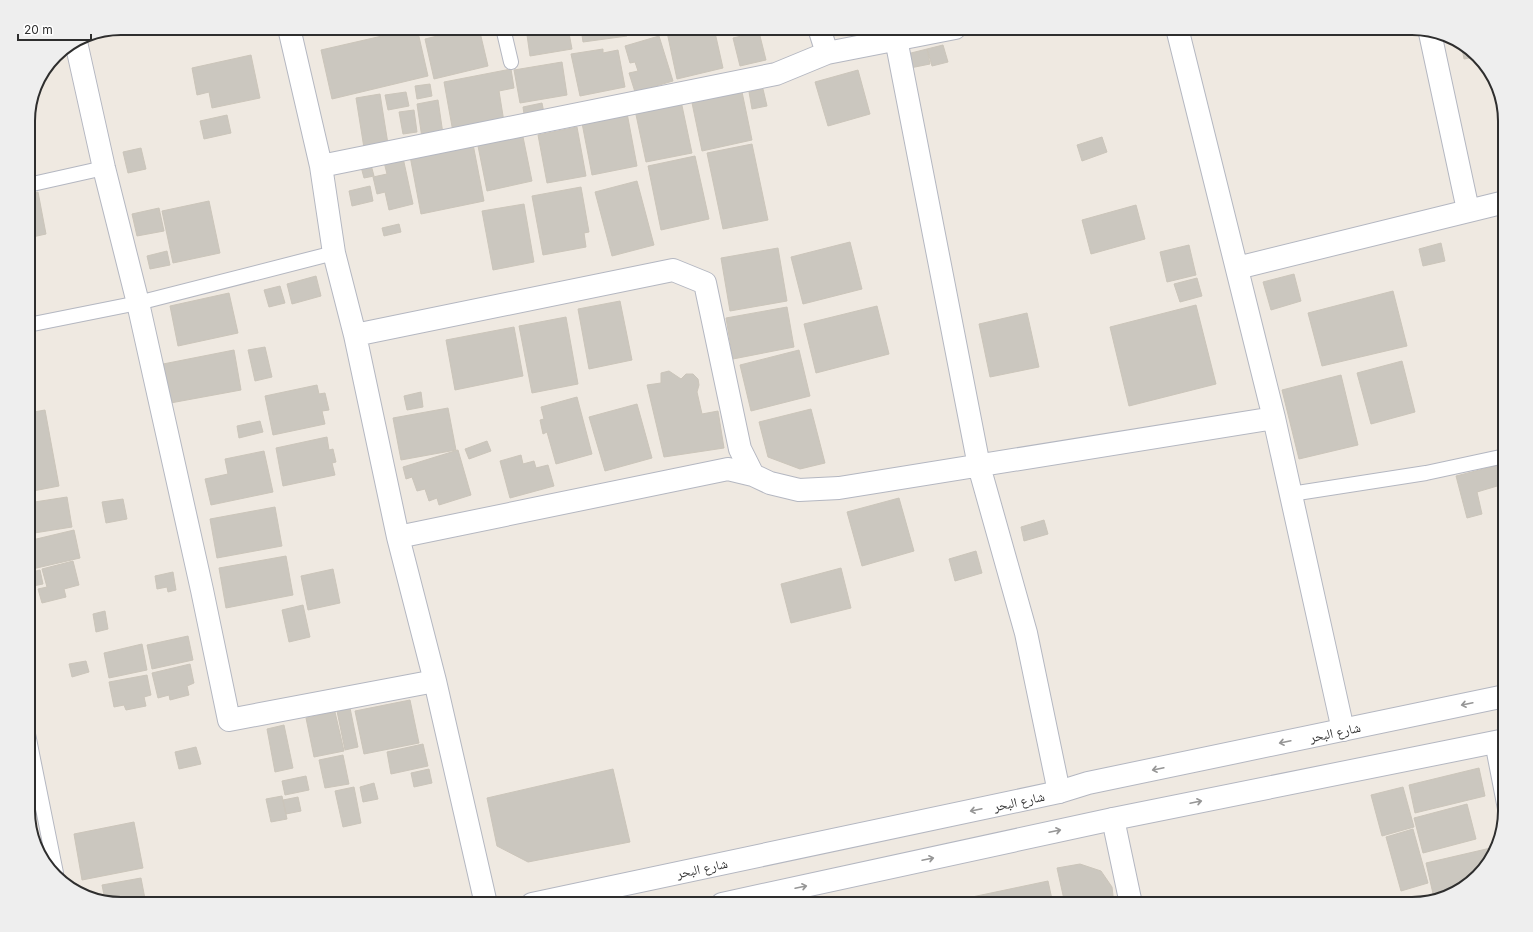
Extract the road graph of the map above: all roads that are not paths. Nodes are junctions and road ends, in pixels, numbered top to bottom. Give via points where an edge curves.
1 (290, 35) edge
2 (505, 35) edge
3 (821, 35) edge
4 (917, 35) edge
5 (1180, 35) edge
6 (1431, 37) edge
7 (896, 39) junction
8 (77, 47) edge
9 (827, 53) junction
10 (511, 62) dead end
11 (321, 166) junction
12 (104, 168) junction
13 (35, 183) edge
14 (1498, 204) edge
15 (1468, 210) junction
16 (334, 253) junction
17 (1236, 268) junction
18 (138, 303) junction
19 (35, 324) edge
20 (356, 335) junction
21 (1274, 418) junction
22 (1498, 457) edge
23 (979, 466) junction
24 (753, 475) junction
25 (1290, 494) junction
26 (398, 537) junction
27 (434, 681) junction
28 (1498, 697) edge
29 (1343, 730) junction
30 (1498, 741) edge
31 (35, 769) edge
32 (1059, 792) junction
33 (1113, 819) junction
34 (54, 865) edge
35 (484, 897) edge
36 (565, 897) edge
37 (762, 897) edge
38 (1130, 897) edge

1 - 11 street
2 - 10 lane
3 - 9 street
4 - 7 street
5 - 17 street
6 - 15 street
7 - 9 street
7 - 23 street
8 - 12 street
9 - 11 street via 776,74
11 - 16 street
12 - 13 lane
12 - 18 street
14 - 15 street
15 - 17 street
16 - 18 lane
16 - 20 street
17 - 21 street
18 - 19 lane
18 - 27 street via 229,720
20 - 24 street via 673,270 705,283 740,449
20 - 26 street
21 - 23 street
21 - 25 street
22 - 25 lane
23 - 24 street via 840,488 799,490 770,483
23 - 32 street via 1026,633
24 - 26 street via 728,469
25 - 29 street
26 - 27 street
27 - 35 street
28 -> 29 street, شارع البحر
29 -> 32 street, شارع البحر via 1088,783
33 -> 30 street
31 - 34 lane
32 -> 36 street, شارع البحر
37 -> 33 street
33 - 38 street

